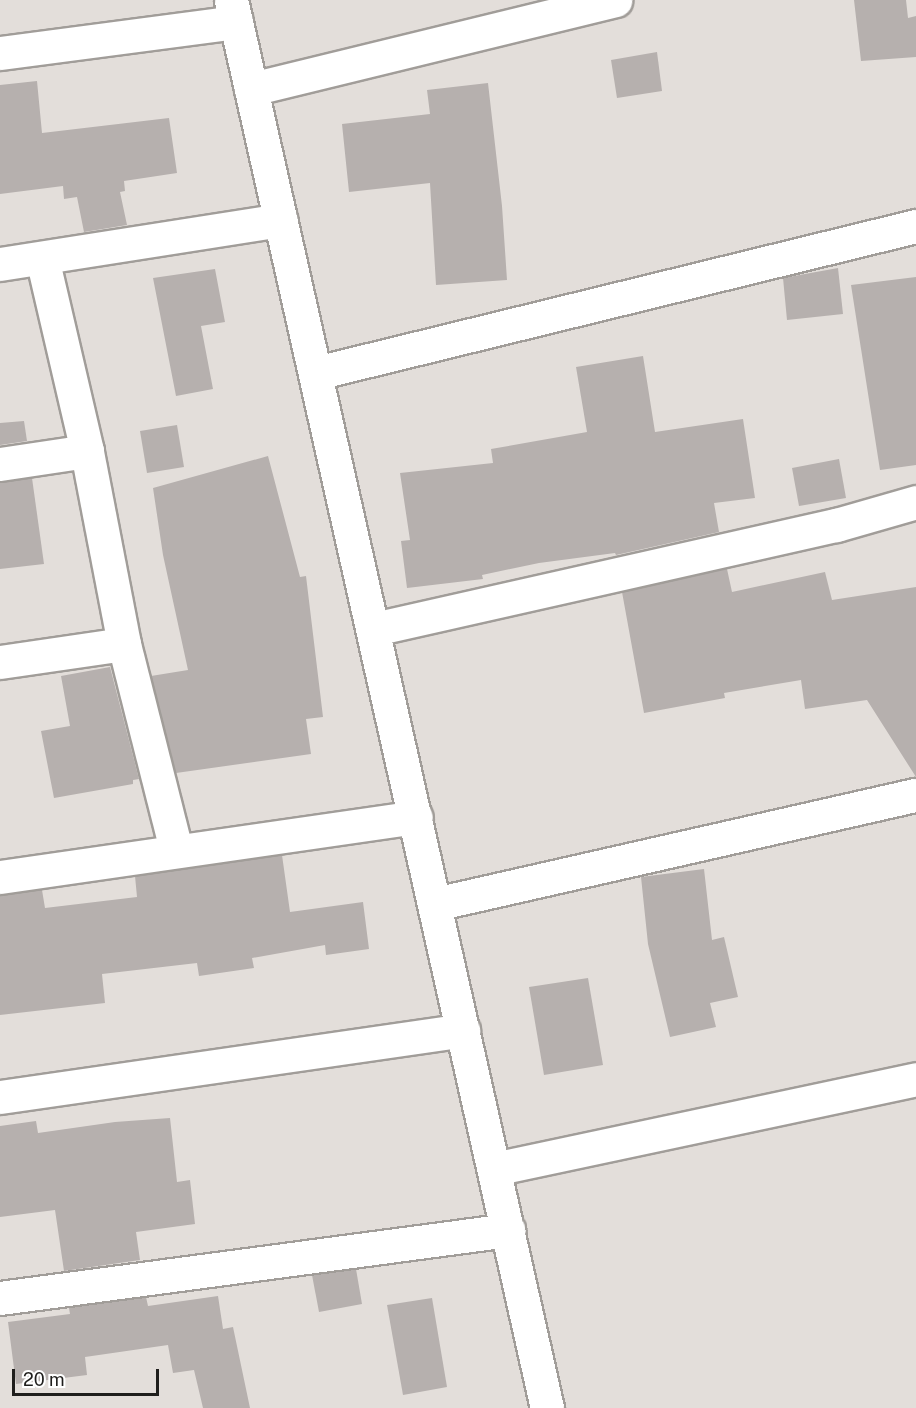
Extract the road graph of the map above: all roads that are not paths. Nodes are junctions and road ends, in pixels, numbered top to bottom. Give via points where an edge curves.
1 (615, 0) edge
2 (233, 11) edge
3 (0, 53) edge
4 (251, 89) junction
5 (281, 220) junction
6 (916, 226) edge
7 (42, 258) junction
8 (0, 264) edge
9 (316, 373) junction
10 (87, 451) junction
11 (0, 464) edge
12 (916, 502) edge
13 (374, 629) junction
14 (124, 644) junction
15 (0, 663) edge
16 (916, 795) edge
17 (416, 817) junction
18 (176, 850) junction
19 (0, 877) edge
20 (435, 904) junction
21 (463, 1030) junction
22 (916, 1079) edge
23 (0, 1097) edge
24 (494, 1169) junction
25 (508, 1230) junction
26 (0, 1298) edge
27 (547, 1408) edge

1 - 4 street
2 - 3 street
2 - 4 street
4 - 5 street
5 - 7 street
5 - 9 street
6 - 9 street
7 - 8 street
7 - 10 street
9 - 13 street
10 - 11 street
10 - 14 street
12 - 13 street via 836,525
13 - 17 street
14 - 15 street
14 - 18 street
16 - 20 street
17 - 18 street
17 - 20 street
18 - 19 street
20 - 21 street
21 - 23 street
21 - 24 street
22 - 24 street
24 - 25 street
25 - 26 street
25 - 27 street

